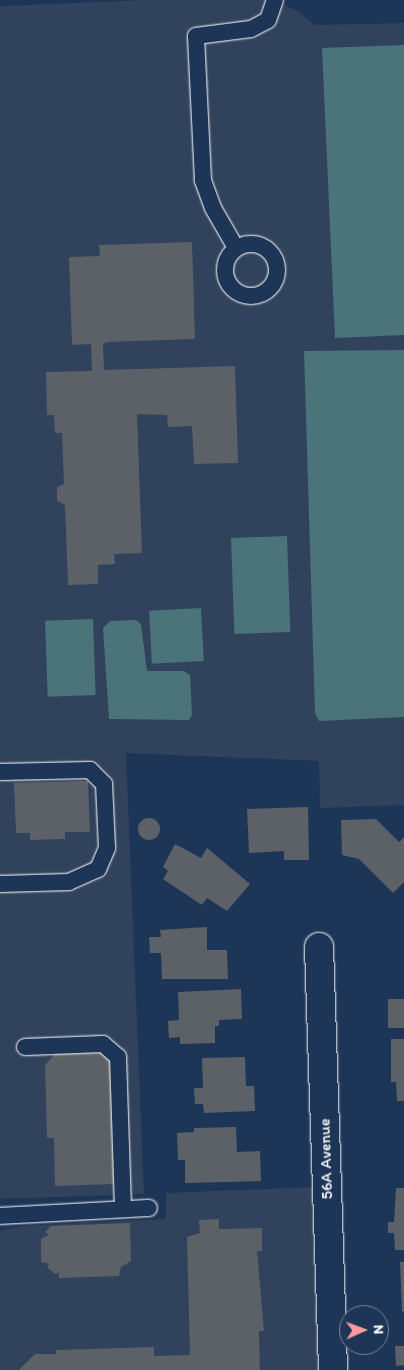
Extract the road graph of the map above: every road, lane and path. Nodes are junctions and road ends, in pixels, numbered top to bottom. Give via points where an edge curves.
1 (275, 0) edge
2 (236, 248) dead end
3 (0, 772) edge
4 (0, 884) edge
5 (319, 947) dead end
6 (24, 1046) dead end
7 (149, 1208) dead end
8 (123, 1209) junction
9 (0, 1216) edge
10 (333, 1370) edge

1 - 2 lane via 268,20 251,29 196,36 203,180 213,208
3 - 4 lane via 90,770 104,784 107,848 98,869 69,882
5 - 10 street, 56A Avenue
6 - 8 lane via 103,1044 118,1057
7 - 8 lane
8 - 9 lane

